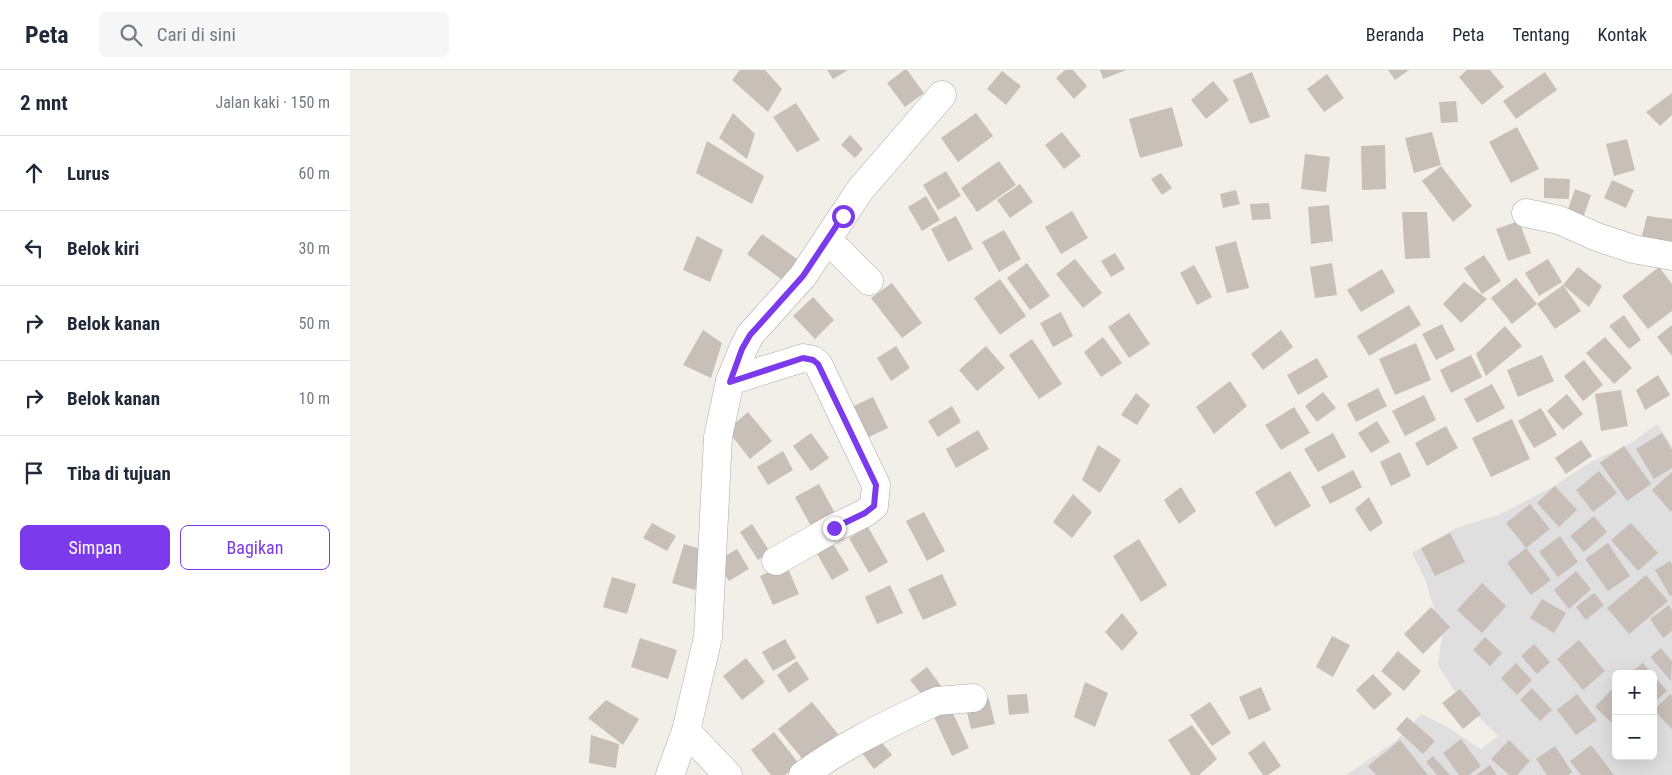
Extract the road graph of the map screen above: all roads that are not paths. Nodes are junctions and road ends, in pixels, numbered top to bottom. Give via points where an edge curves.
1 (942, 96) dead end
2 (1526, 213) dead end
3 (826, 242) junction
4 (1672, 256) edge
5 (868, 281) dead end
6 (730, 382) junction
7 (776, 561) dead end
8 (973, 698) dead end
9 (686, 731) junction
10 (670, 775) edge
11 (728, 775) edge
12 (803, 775) edge

1 - 3 street via 860,190
2 - 4 street via 1559,220 1633,249
3 - 5 street
3 - 6 street via 803,276 750,335
6 - 7 street via 803,358 813,360 818,364 876,485 874,506 865,513
6 - 9 street via 718,437 708,637
8 - 12 street via 937,701 846,747
9 - 10 street
9 - 11 street

